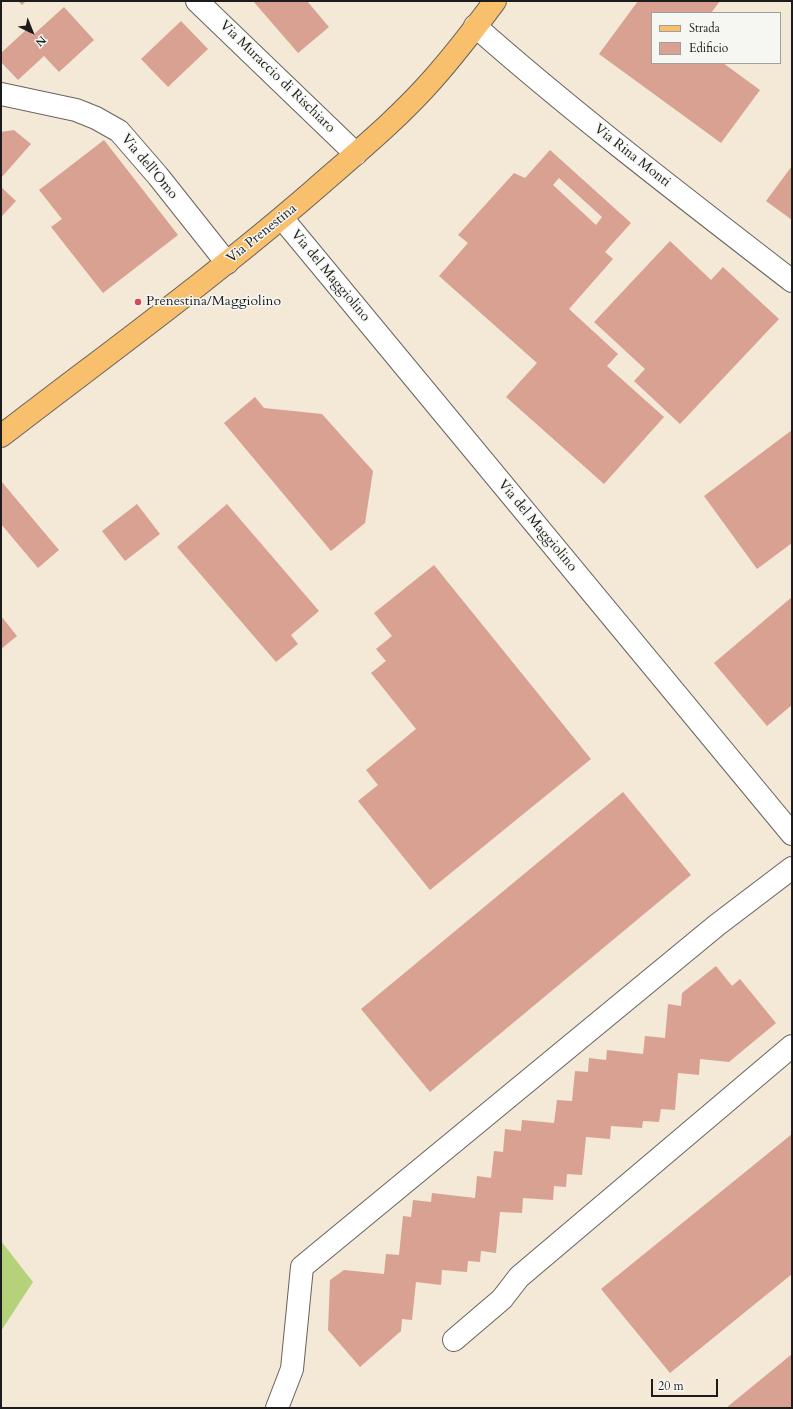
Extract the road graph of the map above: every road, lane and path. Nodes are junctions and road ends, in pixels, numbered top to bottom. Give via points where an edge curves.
1 (196, 1) edge
2 (495, 1) edge
3 (475, 26) junction
4 (1, 94) edge
5 (356, 154) junction
6 (282, 218) junction
7 (227, 262) junction
8 (792, 281) edge
9 (1, 436) edge
10 (792, 834) edge
11 (792, 868) edge
12 (792, 1046) edge
13 (454, 1340) dead end
14 (277, 1408) edge

1 - 5 street, Via Muraccio di Rischiaro
2 - 3 main road, Via Prenestina
3 - 5 main road, Via Prenestina via 454,55 422,91
3 - 8 street, Via Rina Monti via 601,132
4 - 7 street, Via dell'Omo via 76,110 119,131
5 - 6 main road, Via Prenestina
6 - 7 main road, Via Prenestina
6 - 10 street, Via del Maggiolino
7 - 9 main road, Via Prenestina
11 - 14 street via 717,925 302,1266 292,1369
12 - 13 street via 519,1277 502,1299

